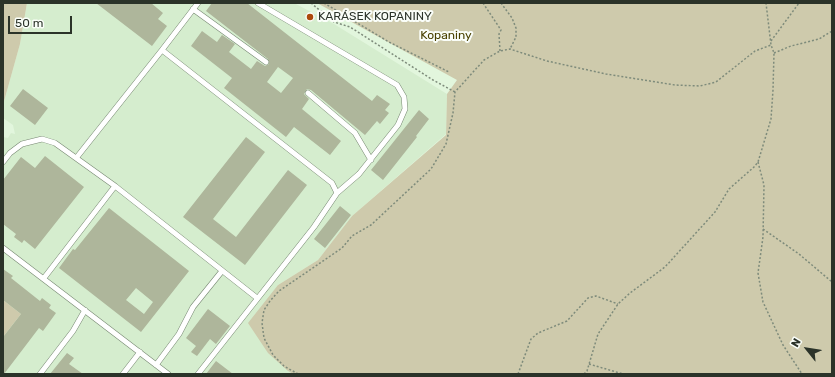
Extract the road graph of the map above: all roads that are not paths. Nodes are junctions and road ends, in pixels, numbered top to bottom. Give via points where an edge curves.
1 (198, 3) edge
2 (258, 3) edge
3 (193, 9) junction
4 (162, 50) junction
5 (266, 62) dead end
6 (308, 93) dead end
7 (76, 157) junction
8 (371, 160) junction
9 (3, 162) edge
10 (116, 186) junction
11 (337, 193) junction
12 (3, 248) edge
13 (222, 272) junction
14 (44, 278) junction
15 (257, 298) junction
16 (85, 310) junction
17 (140, 352) junction
18 (156, 365) junction
19 (40, 374) edge
20 (123, 374) edge
21 (168, 374) edge
22 (198, 374) edge

1 - 3 lane
2 - 8 lane via 397,85 404,98 405,109 398,125
3 - 4 lane
3 - 5 lane
4 - 7 lane
4 - 11 lane via 332,183
6 - 8 lane via 355,133
7 - 9 lane via 55,142 42,139 22,144
7 - 10 lane
8 - 11 lane
10 - 13 lane
10 - 14 lane
11 - 15 lane via 314,227
12 - 14 lane
13 - 15 lane
13 - 18 lane via 193,307 179,334
14 - 16 lane
15 - 22 lane
16 - 17 lane
16 - 19 lane via 73,331
17 - 18 lane
17 - 20 lane
18 - 21 lane

